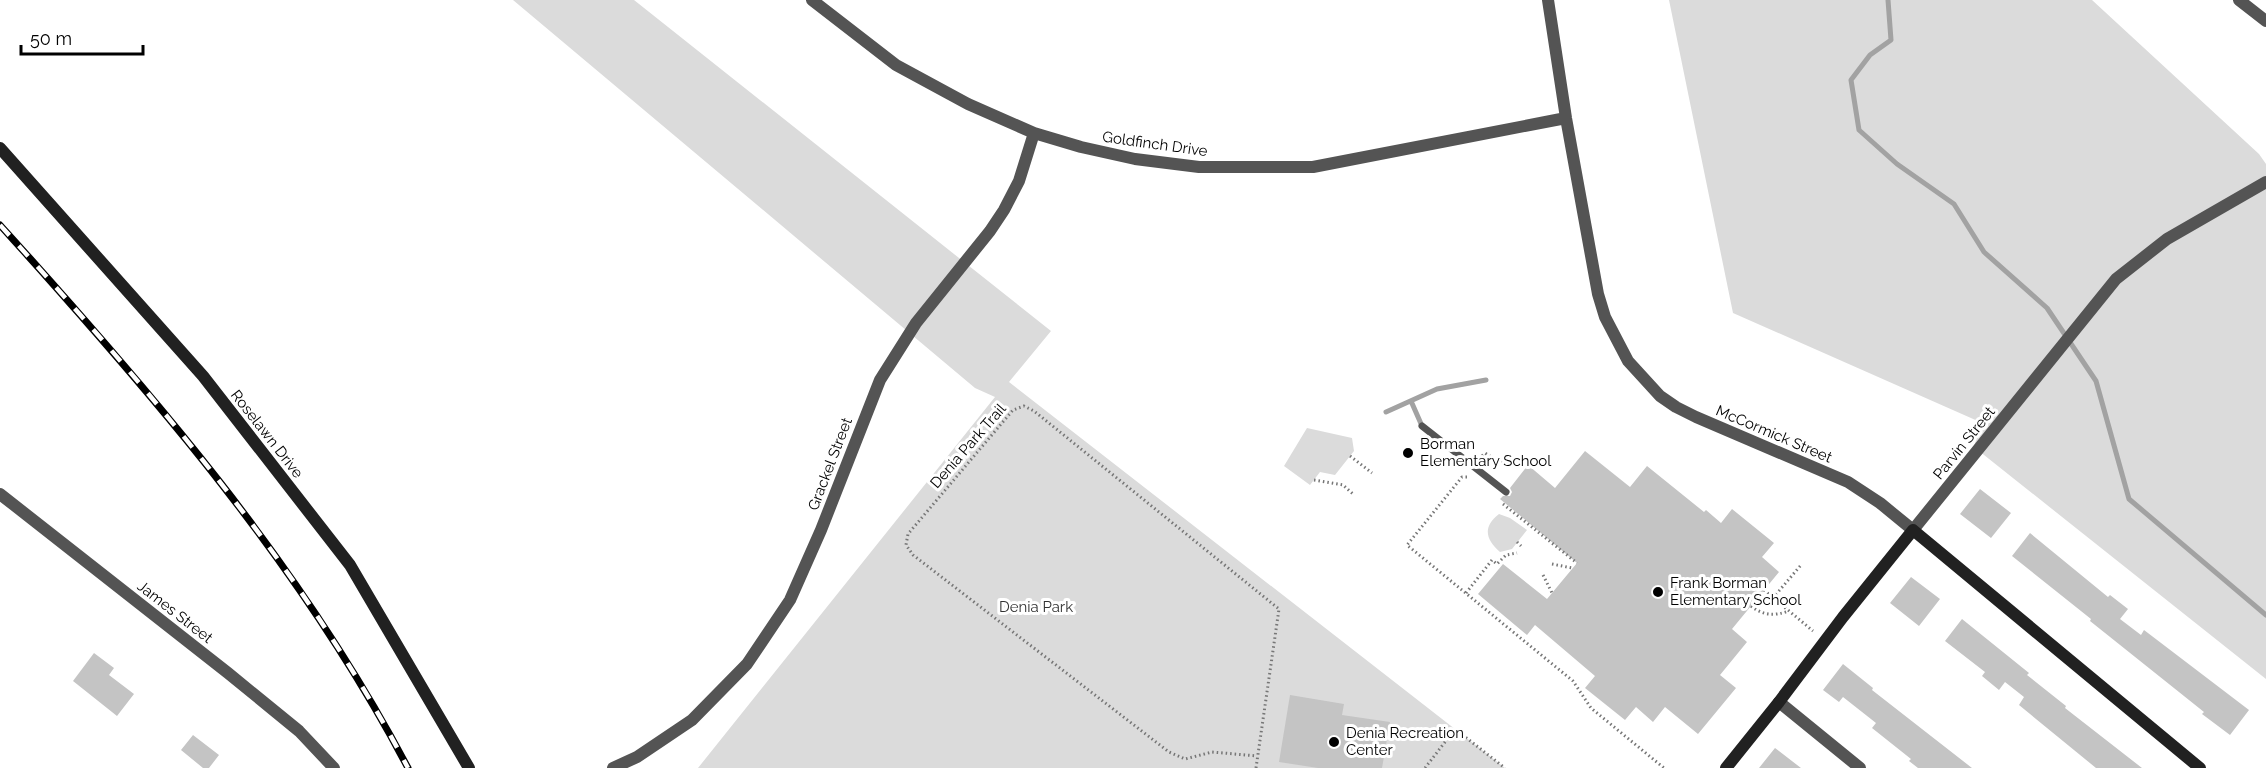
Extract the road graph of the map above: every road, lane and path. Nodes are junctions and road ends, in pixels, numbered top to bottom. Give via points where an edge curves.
1 (812, 0) edge
2 (1548, 0) edge
3 (2239, 0) edge
4 (2266, 21) edge
5 (1566, 118) junction
6 (1034, 133) junction
7 (0, 148) edge
8 (2266, 182) edge
9 (1422, 426) dead end
10 (1350, 456) dead end
11 (1528, 465) dead end
12 (1472, 466) junction
13 (1372, 473) dead end
14 (1470, 477) dead end
15 (1314, 480) dead end
16 (1506, 492) dead end
17 (0, 494) edge
18 (1354, 495) dead end
19 (1497, 498) dead end
20 (1913, 530) junction
21 (1516, 553) dead end
22 (1577, 563) dead end
23 (1552, 564) dead end
24 (1801, 565) dead end
25 (1572, 568) dead end
26 (1543, 575) dead end
27 (1764, 590) dead end
28 (1466, 593) junction
29 (1552, 593) dead end
30 (1773, 598) junction
31 (1751, 606) dead end
32 (1789, 611) junction
33 (1813, 631) dead end
34 (1779, 702) junction
35 (1257, 756) junction
36 (330, 763) edge
37 (469, 768) edge
38 (613, 768) edge
39 (1256, 768) edge
40 (1425, 768) edge
41 (1505, 768) edge
42 (1664, 768) edge
43 (1726, 768) edge
44 (1860, 768) edge
45 (2200, 768) edge

1 - 6 street, Goldfinch Drive via 896,65 968,104
2 - 5 street, McCormick Street
3 - 4 street
5 - 6 street, Goldfinch Drive via 1313,167 1199,167 1135,159
5 - 20 street, McCormick Street via 1598,294 1605,317 1628,361 1644,381 1676,407 1848,482
6 - 38 street, Grackel Street via 1019,181 1004,210 916,323 880,380 790,600 747,664 692,720 637,757
7 - 37 street, Roselawn Drive via 203,375 350,565
8 - 20 street, Parvin Street via 2167,239 2116,279
9 - 12 lane
10 - 13 path
11 - 12 path via 1520,461 1510,464 1485,453
12 - 16 lane
14 - 28 path via 1462,477 1407,545
15 - 18 path via 1343,485
17 - 36 street, James Street via 228,673 299,731
19 - 22 path
20 - 34 street, Parvin Street
20 - 45 street, McCormick Street
21 - 28 path via 1506,555 1497,564 1492,560
23 - 25 path
24 - 30 path
26 - 29 path
27 - 30 path
28 - 42 path via 1574,681 1591,708
30 - 32 path
31 - 32 path via 1767,615
32 - 33 path
34 - 43 street, Parvin Street
34 - 44 street
35 - 35 path, Denia Park Trail via 1212,752 1185,759 1169,753 913,555 906,545 908,534 1013,410 1024,406 1034,411 1279,609
35 - 39 path, Denia Park Trail
40 - 41 path via 1455,729

